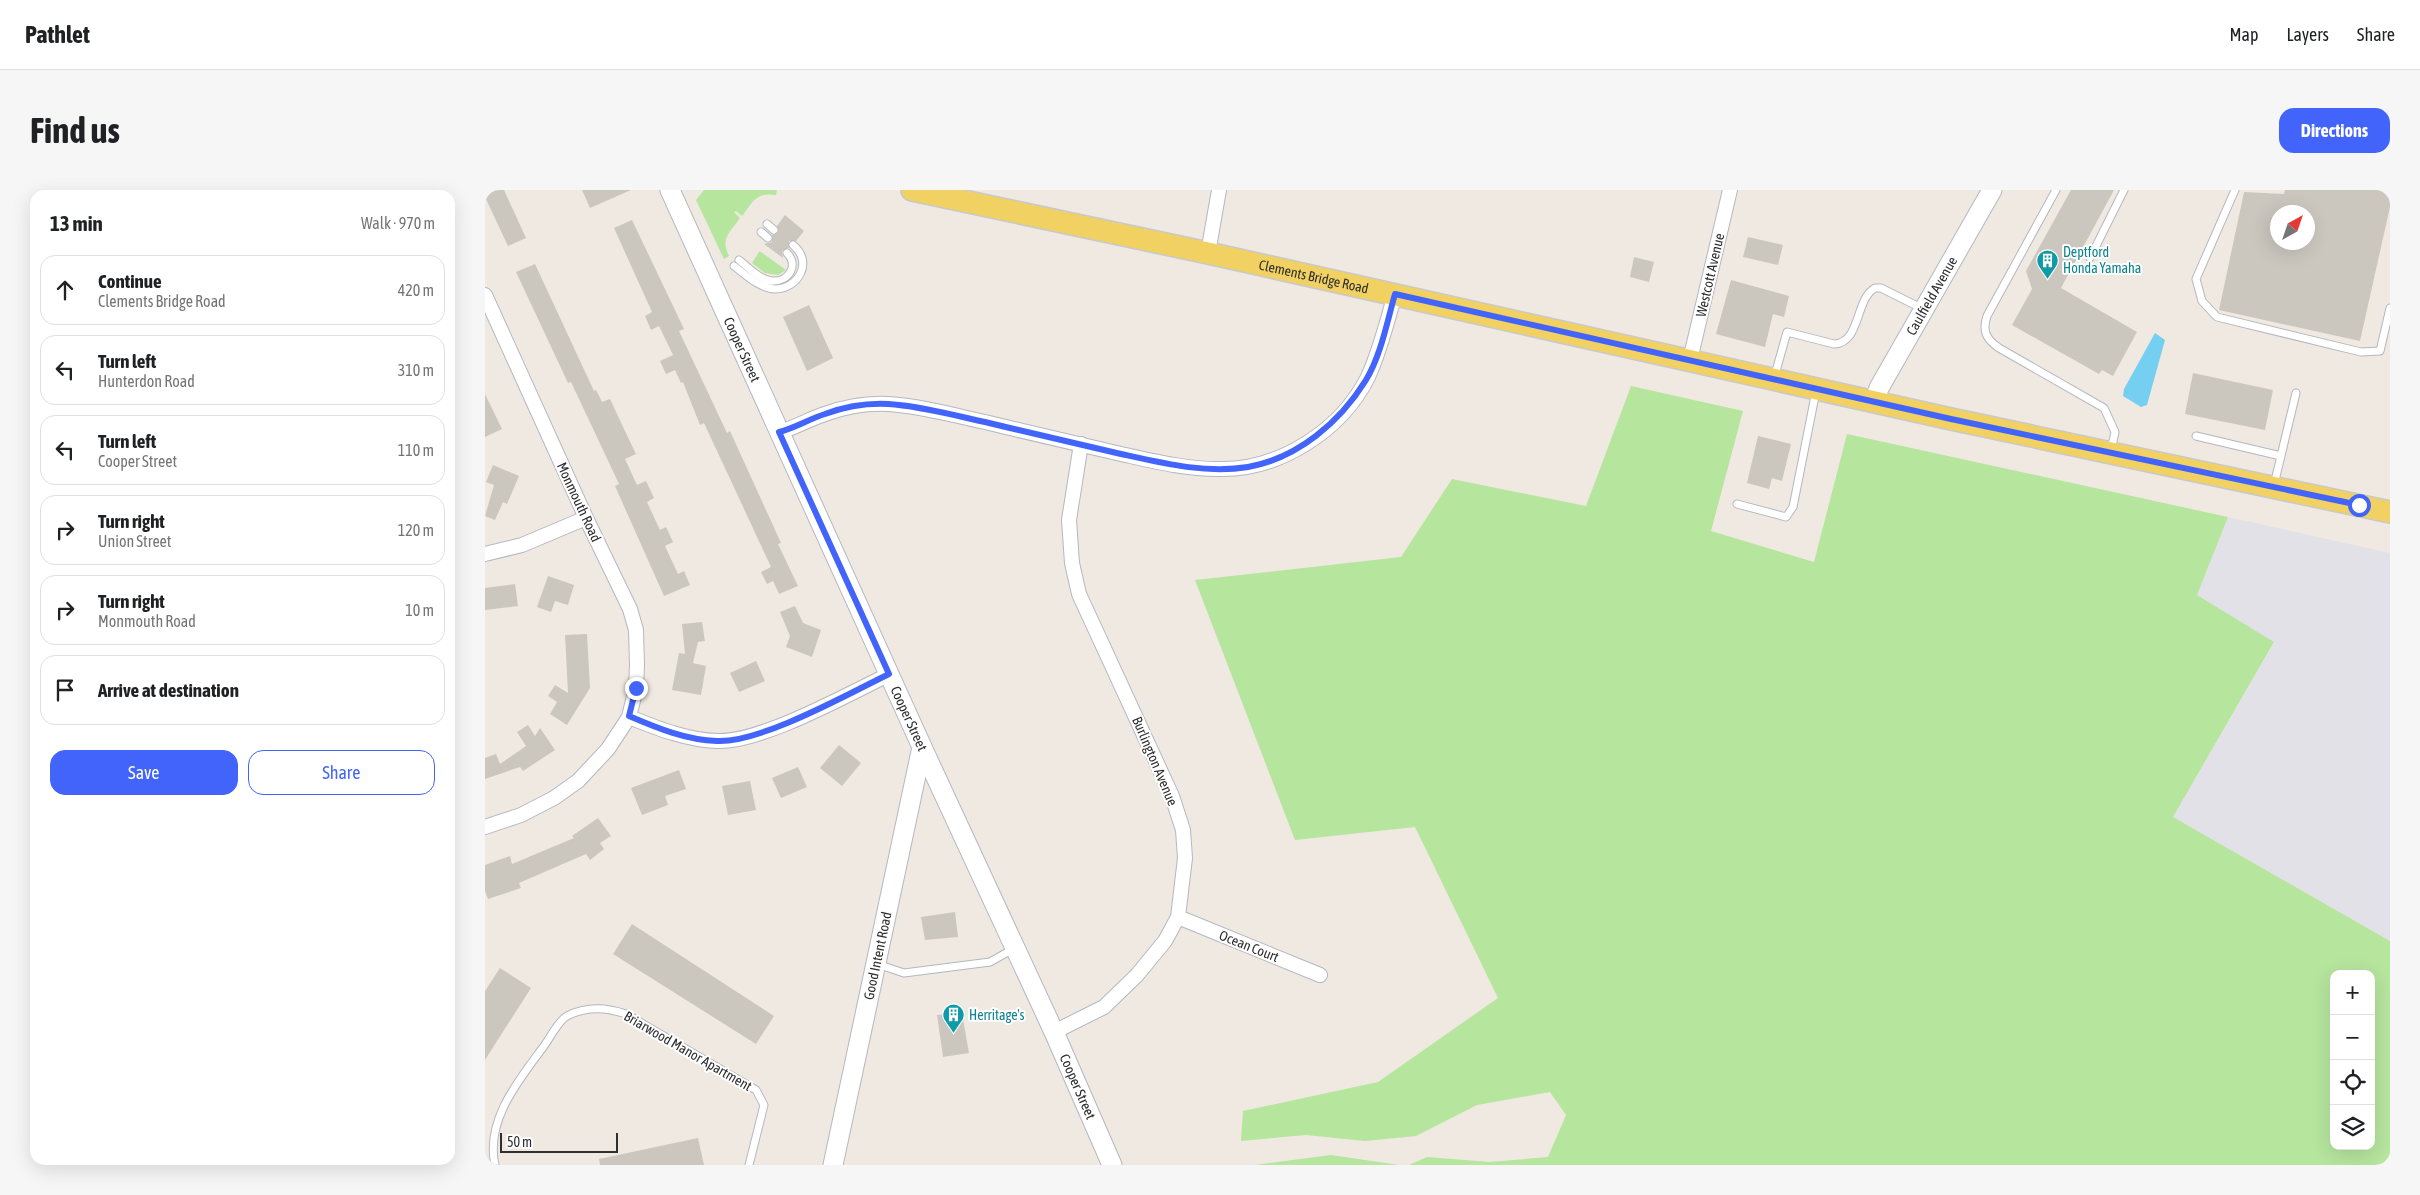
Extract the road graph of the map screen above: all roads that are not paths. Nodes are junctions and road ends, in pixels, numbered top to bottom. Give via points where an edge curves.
1 (670, 190) edge
2 (912, 190) edge
3 (1219, 190) edge
4 (1730, 190) edge
5 (1992, 190) edge
6 (2057, 190) edge
7 (2124, 190) edge
8 (2235, 190) edge
9 (767, 224) dead end
10 (774, 230) dead end
11 (761, 232) dead end
12 (768, 238) dead end
13 (793, 245) dead end
14 (787, 253) dead end
15 (1208, 253) junction
16 (2090, 258) dead end
17 (1395, 294) junction
18 (485, 295) edge
19 (2390, 308) edge
20 (1923, 310) junction
21 (1690, 360) junction
22 (1774, 379) junction
23 (1817, 388) junction
24 (2296, 393) dead end
25 (1874, 402) junction
26 (779, 432) junction
27 (2195, 436) dead end
28 (1081, 444) junction
29 (2110, 454) junction
30 (2281, 456) junction
31 (2274, 487) junction
32 (1737, 504) dead end
33 (2390, 512) edge
34 (586, 518) junction
35 (485, 554) edge
36 (889, 674) junction
37 (629, 716) junction
38 (922, 747) junction
39 (485, 827) edge
40 (1178, 917) junction
41 (1015, 948) junction
42 (876, 964) junction
43 (1320, 975) dead end
44 (1054, 1032) junction
45 (495, 1165) edge
46 (749, 1165) edge
47 (833, 1165) edge
48 (1112, 1165) edge

1 - 26 main road, Cooper Street
2 - 15 main road, Clements Bridge Road
3 - 15 street
4 - 21 street, Westcott Avenue
5 - 20 main road, Caulfield Avenue
6 - 29 lane via 1987,316 1985,333 1989,341 1999,348 2104,408 2115,432
7 - 16 lane
8 - 19 lane via 2196,279 2202,301 2217,317 2361,352 2380,351
9 - 10 lane
11 - 12 lane
13 - 14 lane via 801,251 804,261 801,271 787,286 776,289 758,284 736,263 763,278 777,280 793,269 793,260
15 - 17 main road, Clements Bridge Road
17 - 21 main road, Clements Bridge Road
17 - 28 street via 1376,358 1367,379 1349,404 1329,427 1271,461 1218,469 1167,464
18 - 34 street, Monmouth Road
20 - 22 lane via 1875,288 1868,294 1855,326 1841,344 1787,332
20 - 25 main road, Caulfield Avenue
21 - 22 main road, Clements Bridge Road
22 - 23 main road, Clements Bridge Road
23 - 25 main road, Clements Bridge Road
23 - 32 lane via 1793,507 1786,517
24 - 30 lane
25 - 29 main road, Clements Bridge Road
26 - 28 street via 851,406 887,404
26 - 36 main road, Cooper Street
27 - 30 lane
28 - 40 street, Burlington Avenue via 1069,505 1072,563 1082,600 1172,796 1183,830 1185,858
29 - 31 main road, Clements Bridge Road
30 - 31 lane
31 - 33 main road, Clements Bridge Road
34 - 35 street via 522,545
34 - 37 street, Monmouth Road via 630,609 636,630 636,688
36 - 37 street via 797,718 750,736 718,742 668,732
36 - 38 main road, Cooper Street
37 - 39 street, Monmouth Road via 607,749 578,781 521,816
38 - 41 main road, Cooper Street
38 - 42 main road, Good Intent Road
40 - 43 street, Ocean Court
40 - 44 street, Burlington Avenue via 1165,941 1143,968 1104,1007
41 - 42 lane via 991,962 904,974
41 - 44 main road, Cooper Street
42 - 47 main road, Good Intent Road
44 - 48 main road, Cooper Street
45 - 46 lane, Briarwood Manor Apartment via 491,1151 493,1132 504,1100 565,1017 588,1008 609,1008 626,1014 756,1090 764,1105

